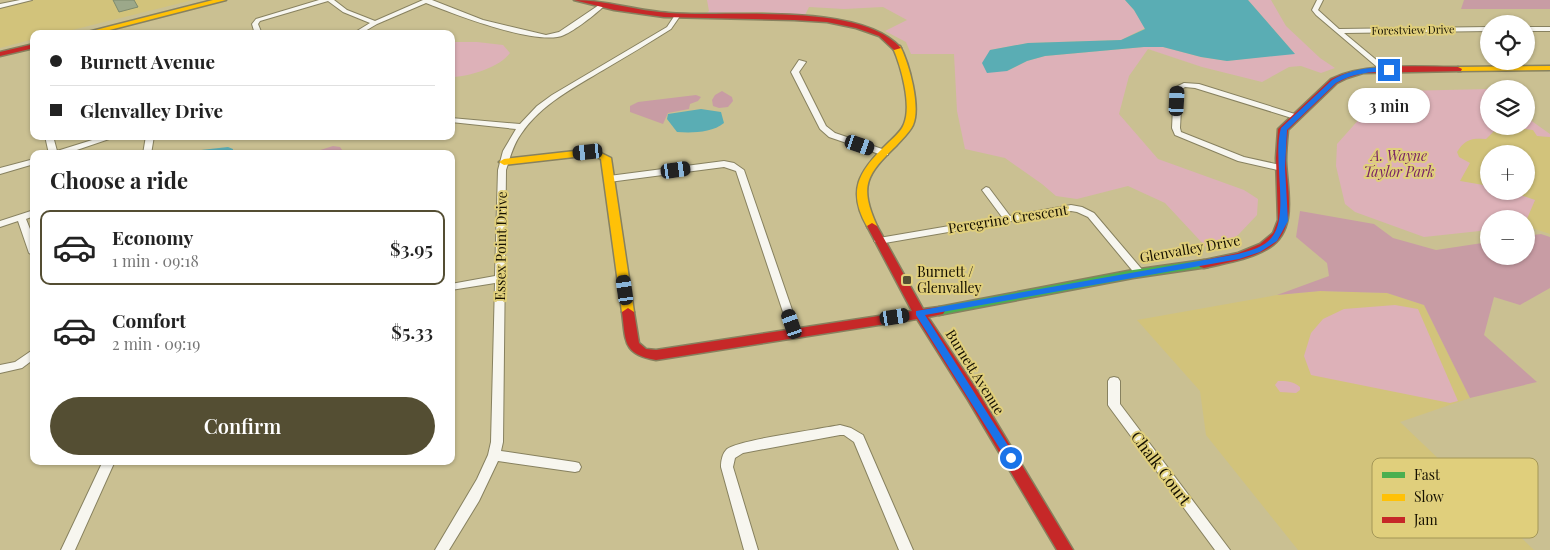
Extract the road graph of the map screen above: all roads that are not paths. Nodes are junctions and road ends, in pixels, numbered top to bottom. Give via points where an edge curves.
1 (29, 0) edge
2 (222, 0) edge
3 (326, 0) edge
4 (330, 0) edge
5 (578, 0) edge
6 (1320, 0) edge
7 (427, 1) edge
8 (0, 6) edge
9 (602, 6) junction
10 (677, 16) junction
11 (375, 23) junction
12 (1480, 29) edge
13 (1535, 29) edge
14 (1550, 29) edge
15 (100, 30) edge
16 (257, 30) edge
17 (362, 30) edge
18 (1337, 31) junction
19 (30, 47) edge
20 (0, 54) edge
21 (802, 62) dead end
22 (1550, 68) edge
23 (1383, 70) junction
24 (1295, 117) junction
25 (455, 120) edge
26 (521, 127) junction
27 (101, 140) edge
28 (68, 150) edge
29 (885, 153) junction
30 (30, 162) edge
31 (504, 162) junction
32 (1282, 168) junction
33 (0, 171) edge
34 (609, 179) junction
35 (986, 190) dead end
36 (30, 214) edge
37 (21, 217) junction
38 (1008, 219) junction
39 (0, 224) edge
40 (879, 240) junction
41 (30, 242) edge
42 (1140, 273) junction
43 (500, 279) junction
44 (455, 285) edge
45 (920, 313) junction
46 (795, 333) junction
47 (30, 356) edge
48 (0, 369) edge
49 (1114, 381) dead end
50 (495, 455) junction
51 (107, 465) edge
52 (575, 467) dead end
53 (68, 550) edge
54 (442, 550) edge
55 (751, 550) edge
56 (906, 550) edge
57 (1065, 550) edge
58 (1223, 550) edge

1 - 8 street
2 - 15 street
3 - 16 street via 258,20 255,24
4 - 11 street via 346,11
5 - 9 street, Burnett Avenue
6 - 18 street via 1315,10
7 - 9 street via 480,22 550,37 560,34
7 - 11 street
9 - 10 street, Burnett Avenue
10 - 26 street, Essex Point Drive via 669,28 546,102
10 - 29 street, Burnett Avenue via 770,17 843,23 862,26 887,37 899,52 911,117 907,128
11 - 17 street
12 - 18 street, Forestview Drive
13 - 14 street
18 - 23 street
19 - 20 street
21 - 29 street via 795,72 822,128 832,135
22 - 23 street, Glenvalley Drive
23 - 24 street, Glenvalley Drive via 1362,71 1334,81
24 - 32 street, Glenvalley Drive via 1283,130
24 - 32 street via 1196,86 1178,88 1178,133 1241,159
25 - 26 street
26 - 31 street, Essex Point Drive
27 - 28 street
29 - 40 street, Burnett Avenue via 864,177 858,192
30 - 33 street
31 - 34 street via 594,152 606,158
31 - 43 street, Essex Point Drive
32 - 42 street, Glenvalley Drive via 1284,221 1275,240 1239,257
34 - 46 street via 724,164 740,170
34 - 46 street, Glenvalley Drive via 633,345 637,352 665,355
35 - 38 street
36 - 37 street
37 - 39 street
37 - 41 street
38 - 40 street, Peregrine Crescent
38 - 42 street, Peregrine Crescent via 1071,208 1086,211
40 - 45 street, Burnett Avenue
42 - 45 street, Glenvalley Drive
43 - 44 street
43 - 50 street, Essex Point Drive
45 - 46 street, Glenvalley Drive
45 - 57 street, Burnett Avenue via 983,411
47 - 48 street via 18,364
49 - 58 street, Chalk Court via 1114,405
50 - 52 street
50 - 54 street, Essex Point Drive
51 - 53 street
55 - 56 street via 727,458 741,448 840,430 859,440

